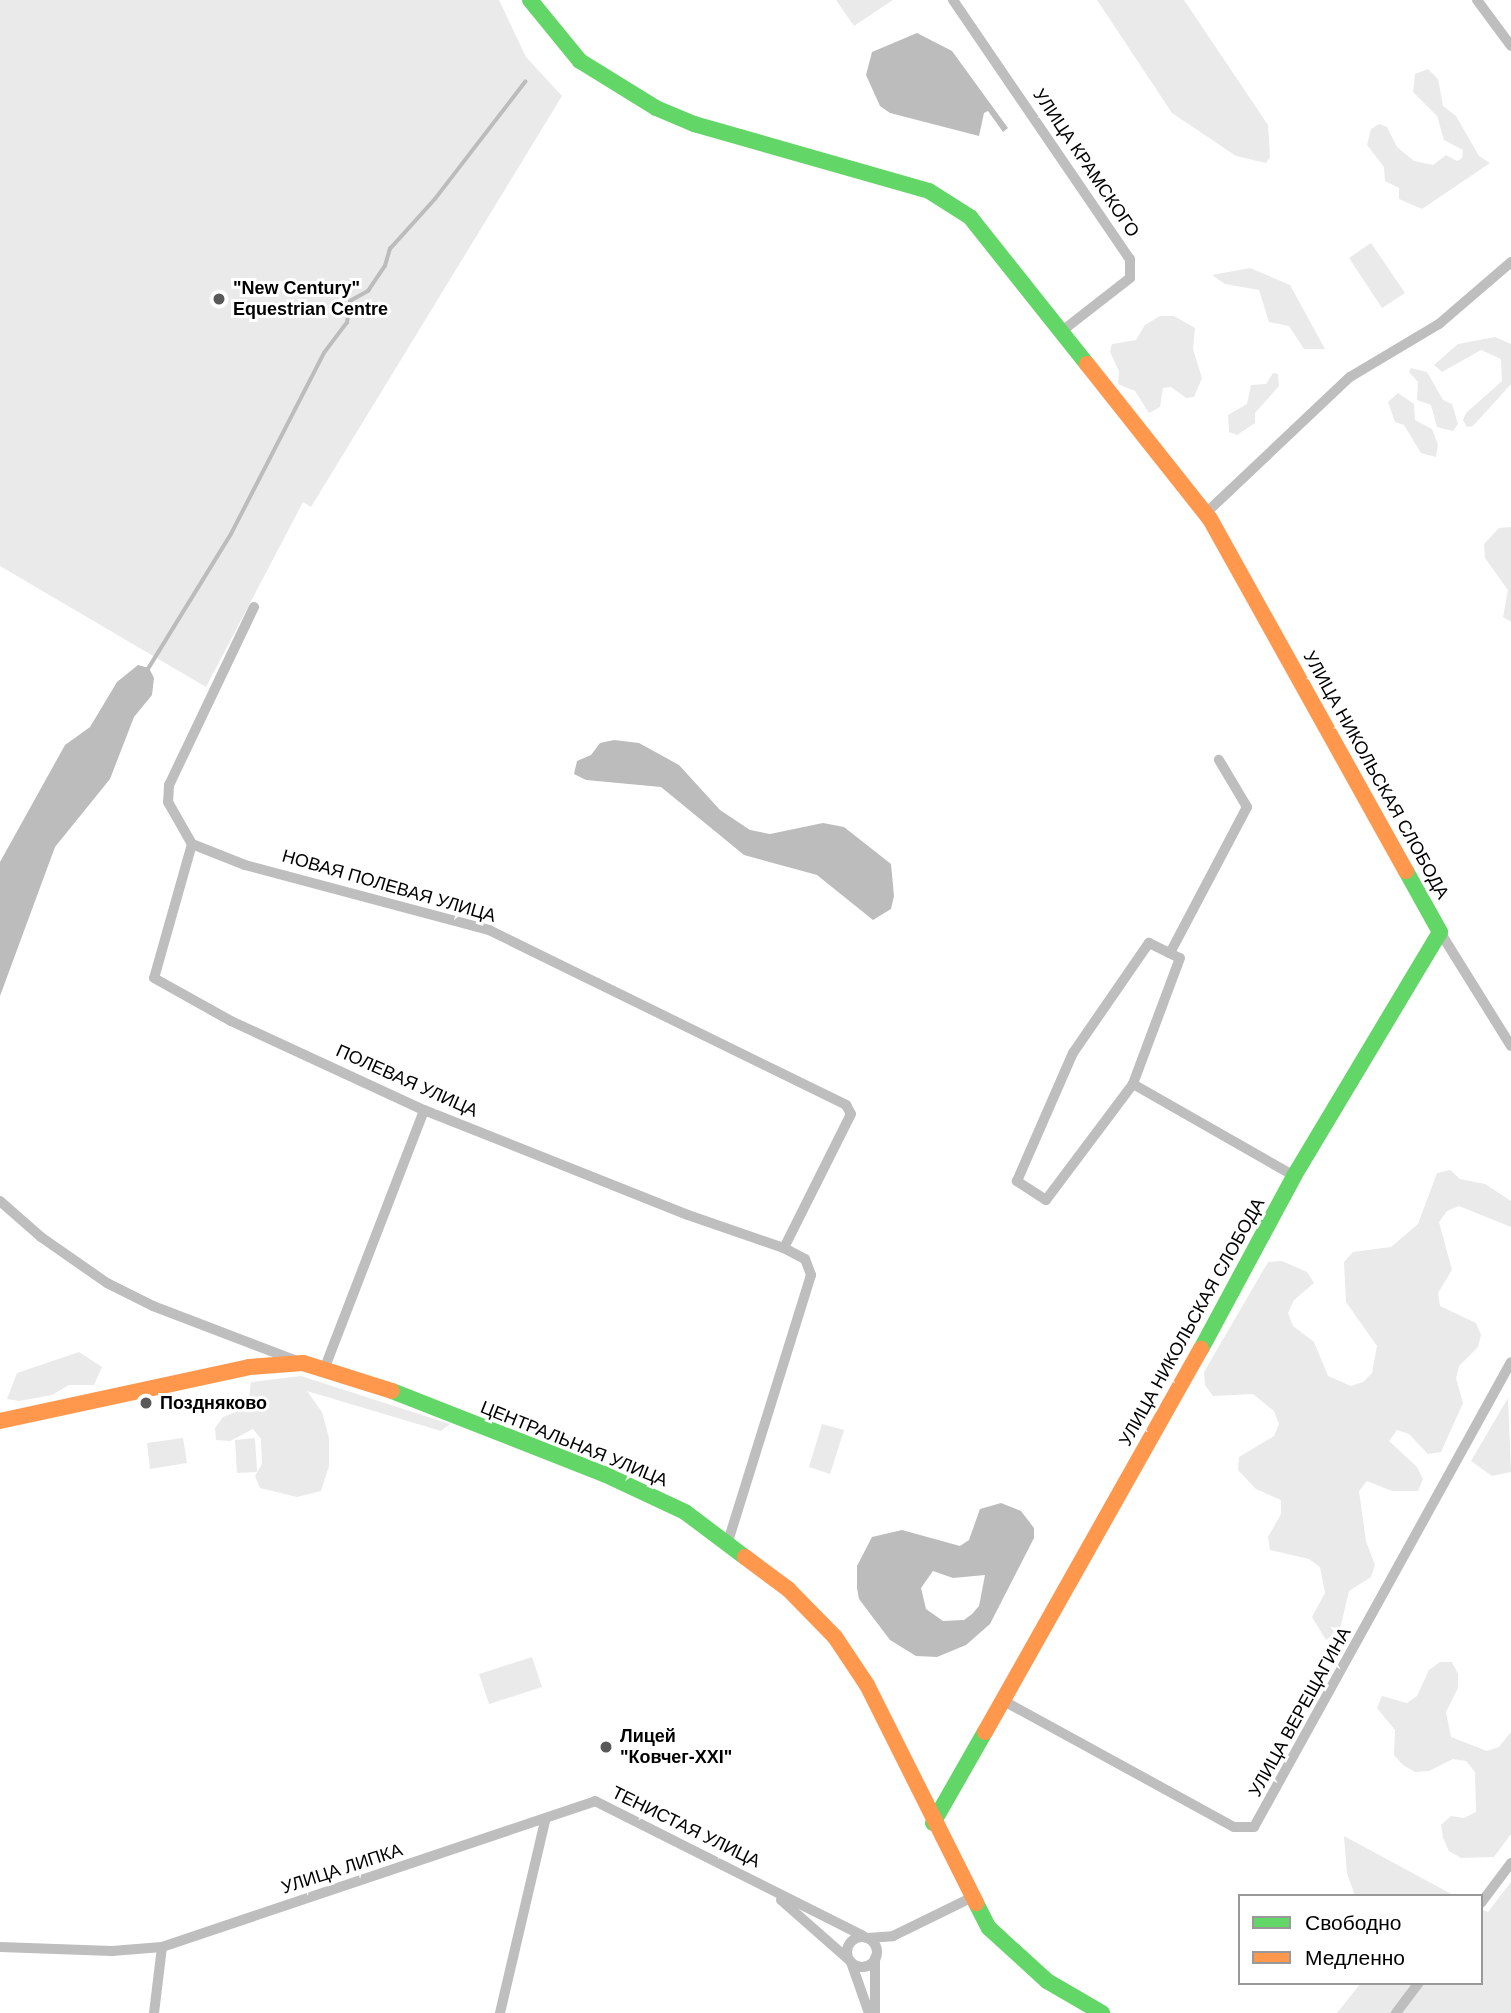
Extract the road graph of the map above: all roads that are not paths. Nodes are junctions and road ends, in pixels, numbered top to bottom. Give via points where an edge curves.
1 (530, 0) edge
2 (953, 0) edge
3 (1477, 0) edge
4 (1511, 46) edge
5 (1511, 262) edge
6 (1062, 331) junction
7 (1206, 513) junction
8 (254, 607) dead end
9 (1219, 760) dead end
10 (192, 844) junction
11 (1440, 932) junction
12 (1170, 953) junction
13 (1511, 1046) edge
14 (1133, 1084) junction
15 (424, 1110) junction
16 (1294, 1176) junction
17 (0, 1201) edge
18 (784, 1248) junction
19 (1511, 1362) edge
20 (303, 1363) junction
21 (325, 1367) junction
22 (0, 1421) edge
23 (728, 1541) junction
24 (1002, 1700) junction
25 (595, 1801) joint
26 (545, 1821) junction
27 (933, 1822) junction
28 (1511, 1863) edge
29 (763, 1884) junction
30 (971, 1898) junction
31 (1483, 1900) edge
32 (893, 1936) junction
33 (865, 1937) junction
34 (0, 1947) edge
35 (162, 1947) junction
36 (876, 1956) junction
37 (849, 1961) junction
38 (1417, 1985) edge
39 (154, 2013) edge
40 (500, 2013) edge
41 (869, 2013) edge
42 (875, 2013) edge
43 (1102, 2013) edge
44 (1396, 2013) edge

1 - 6 street, УЛИЦА НИКОЛЬСКАЯ СЛОБОДА via 580,61 656,108 694,124 929,191 955,205
2 - 6 street, УЛИЦА КРАМСКОГО via 1132,266 1130,278
3 - 4 street
5 - 7 street via 1439,324 1350,377
6 - 7 street, УЛИЦА НИКОЛЬСКАЯ СЛОБОДА
7 - 11 street, УЛИЦА НИКОЛЬСКАЯ СЛОБОДА
8 - 10 street via 169,785 169,802
9 - 12 street via 1247,807
10 - 15 street, ПОЛЕВАЯ УЛИЦА via 154,978 231,1021
10 - 18 street, НОВАЯ ПОЛЕВАЯ УЛИЦА via 245,864 489,930 846,1105 850,1122
11 - 13 street
11 - 16 street, УЛИЦА НИКОЛЬСКАЯ СЛОБОДА
12 - 14 street via 1180,958
12 - 14 street via 1149,943 1073,1053 1017,1181 1046,1200
14 - 16 street
15 - 18 street, ПОЛЕВАЯ УЛИЦА via 676,1211
15 - 21 street
16 - 24 street, УЛИЦА НИКОЛЬСКАЯ СЛОБОДА
17 - 20 street, ЦЕНТРАЛЬНАЯ УЛИЦА via 41,1237 107,1283 163,1310
18 - 23 street via 805,1259 811,1275
19 - 24 street, УЛИЦА ВЕРЕЩАГИНА via 1254,1827 1234,1827
20 - 21 street, ЦЕНТРАЛЬНАЯ УЛИЦА
20 - 22 street via 249,1367
21 - 23 street, ЦЕНТРАЛЬНАЯ УЛИЦА via 608,1475 685,1513
23 - 27 street, ЦЕНТРАЛЬНАЯ УЛИЦА via 788,1589 835,1637 867,1685
24 - 27 street, УЛИЦА НИКОЛЬСКАЯ СЛОБОДА
25 - 26 street, УЛИЦА ЛИПКА
25 - 29 street, ТЕНИСТАЯ УЛИЦА
26 - 35 street, УЛИЦА ЛИПКА
26 - 40 street
27 - 30 street, ЦЕНТРАЛЬНАЯ УЛИЦА
28 - 31 street
29 - 33 street, ТЕНИСТАЯ УЛИЦА
29 - 37 street, ТЕНИСТАЯ УЛИЦА
30 - 32 street
30 - 43 street, ЦЕНТРАЛЬНАЯ УЛИЦА via 989,1928 1016,1957
32 - 33 street
32 - 36 street
33 - 36 street
33 - 37 street via 848,1945
34 - 35 street, УЛИЦА ЛИПКА via 112,1951
35 - 39 street
36 - 37 street via 864,1966
36 - 42 street
37 - 41 street, ТЕНИСТАЯ УЛИЦА
38 - 44 street

